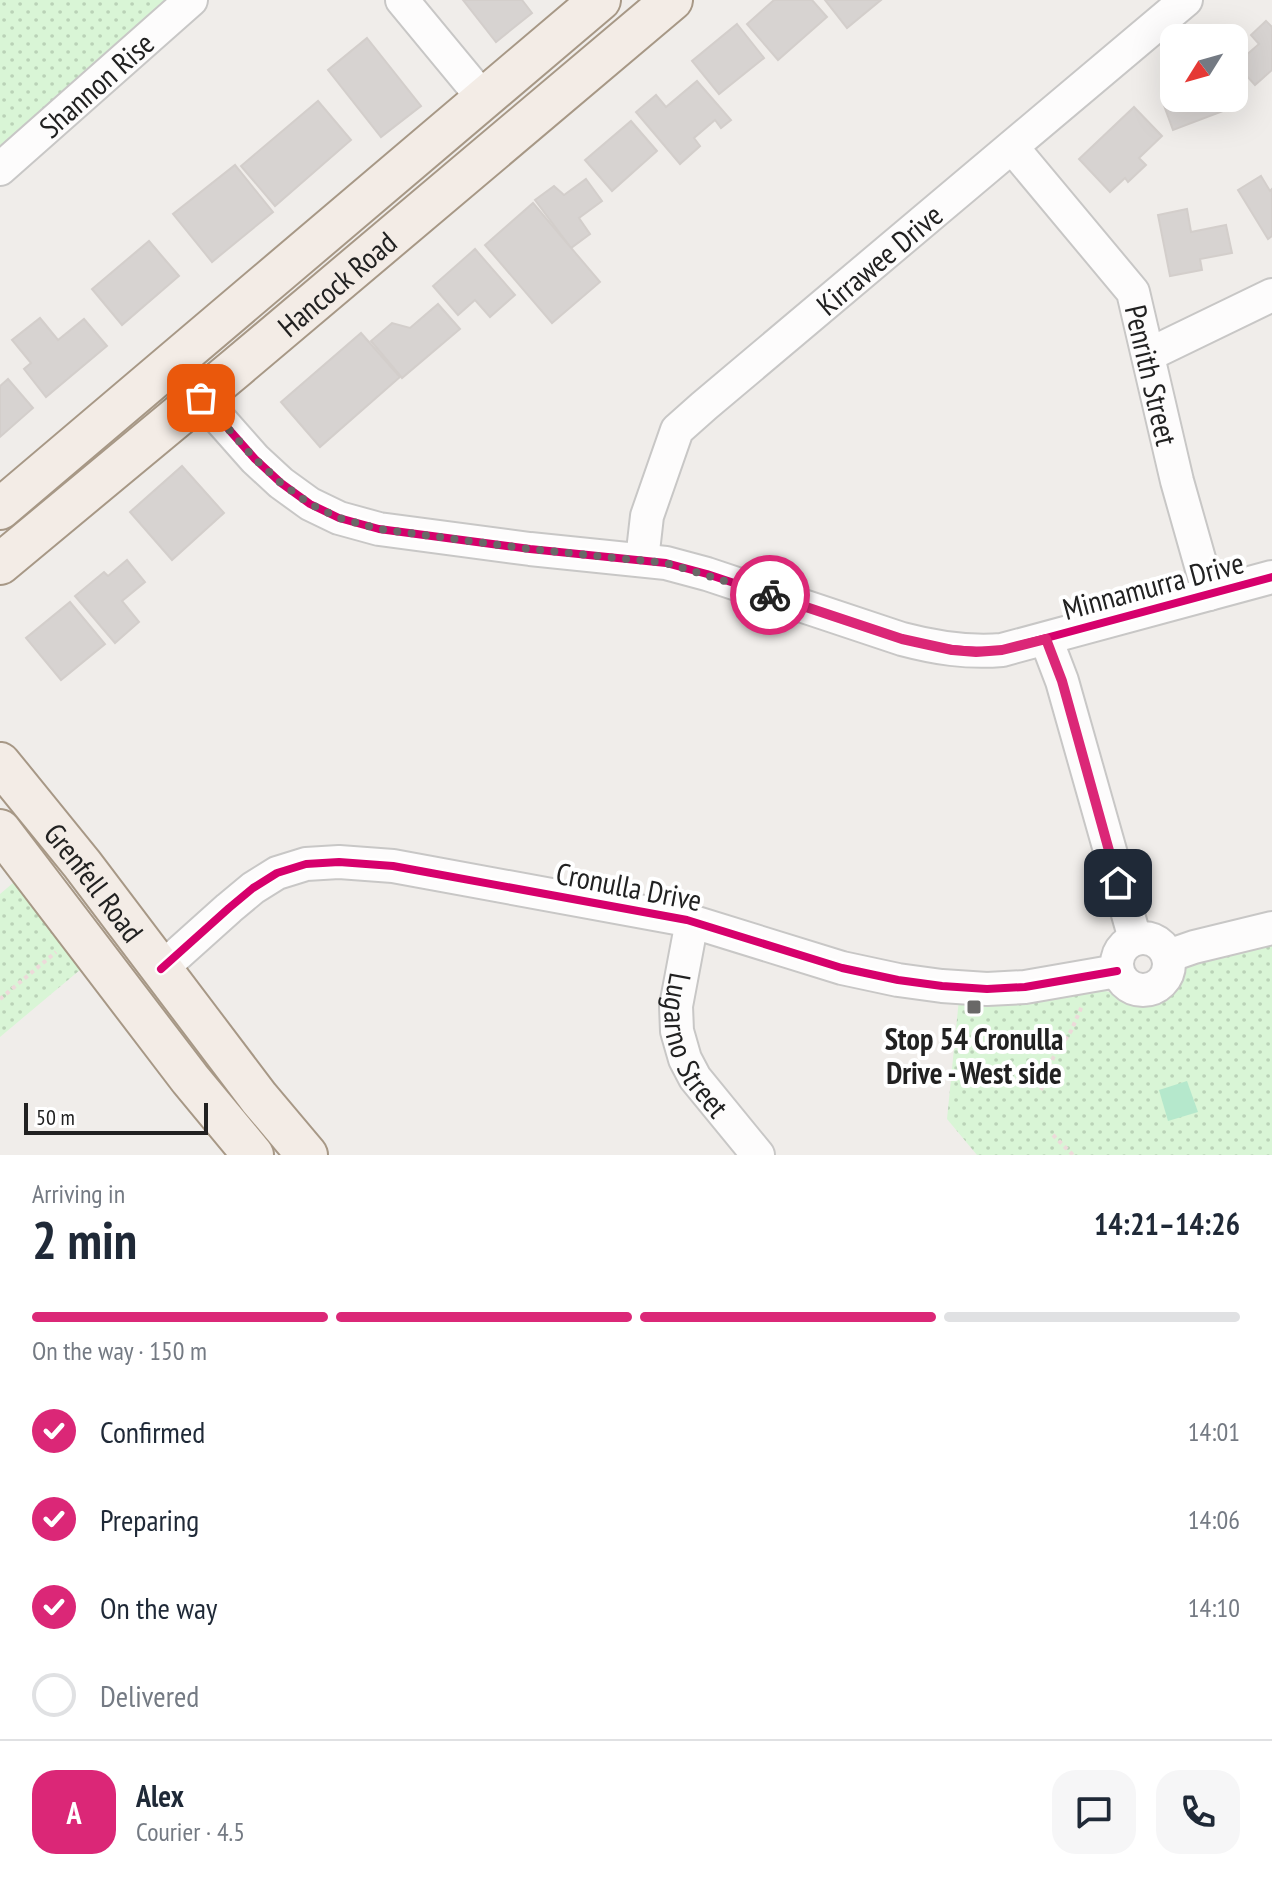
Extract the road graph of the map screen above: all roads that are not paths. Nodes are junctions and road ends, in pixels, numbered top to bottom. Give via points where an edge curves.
1 (191, 0) edge
2 (402, 0) edge
3 (600, 0) edge
4 (672, 0) edge
5 (1186, 0) edge
6 (483, 98) junction
7 (1012, 147) junction
8 (0, 169) edge
9 (1272, 295) edge
10 (1148, 355) junction
11 (201, 398) junction
12 (0, 509) edge
13 (642, 560) junction
14 (0, 564) edge
15 (1272, 577) edge
16 (1209, 594) junction
17 (1046, 639) junction
18 (0, 763) edge
19 (0, 830) edge
20 (692, 921) junction
21 (1272, 928) edge
22 (1135, 939) junction
23 (1168, 956) junction
24 (161, 969) junction
25 (1117, 971) junction
26 (129, 999) junction
27 (253, 1155) edge
28 (307, 1155) edge
29 (758, 1155) edge

1 - 8 street, Shannon Rise
2 - 6 street
3 - 6 main road, Hancock Road
4 - 11 main road, Hancock Road
5 - 7 street, Kirrawee Drive
6 - 12 main road, Hancock Road
7 - 10 street, Penrith Street via 1133,292
7 - 13 street, Kirrawee Drive via 677,430 647,516
9 - 10 street
10 - 16 street, Penrith Street
11 - 13 street, Minnamurra Drive via 281,483 339,518 379,529
11 - 14 main road, Hancock Road
13 - 17 street, Minnamurra Drive via 707,574 928,646 976,652
15 - 16 street, Minnamurra Drive
16 - 17 street, Minnamurra Drive
17 - 22 street
18 - 24 main road, Grenfell Road
19 - 26 main road, Grenfell Road
20 - 24 street, Cronulla Drive via 393,866 306,864 253,888
20 - 25 street, Cronulla Drive via 842,968 942,986 1025,987
20 - 29 street, Lugarno Street via 676,1006 677,1031 695,1078
21 - 23 street
22 - 23 street via 1148,938
22 - 25 street via 1123,946
23 - 25 street via 1162,982 1150,990 1136,990
24 - 26 main road
24 - 28 main road, Grenfell Road
26 - 27 main road, Grenfell Road

